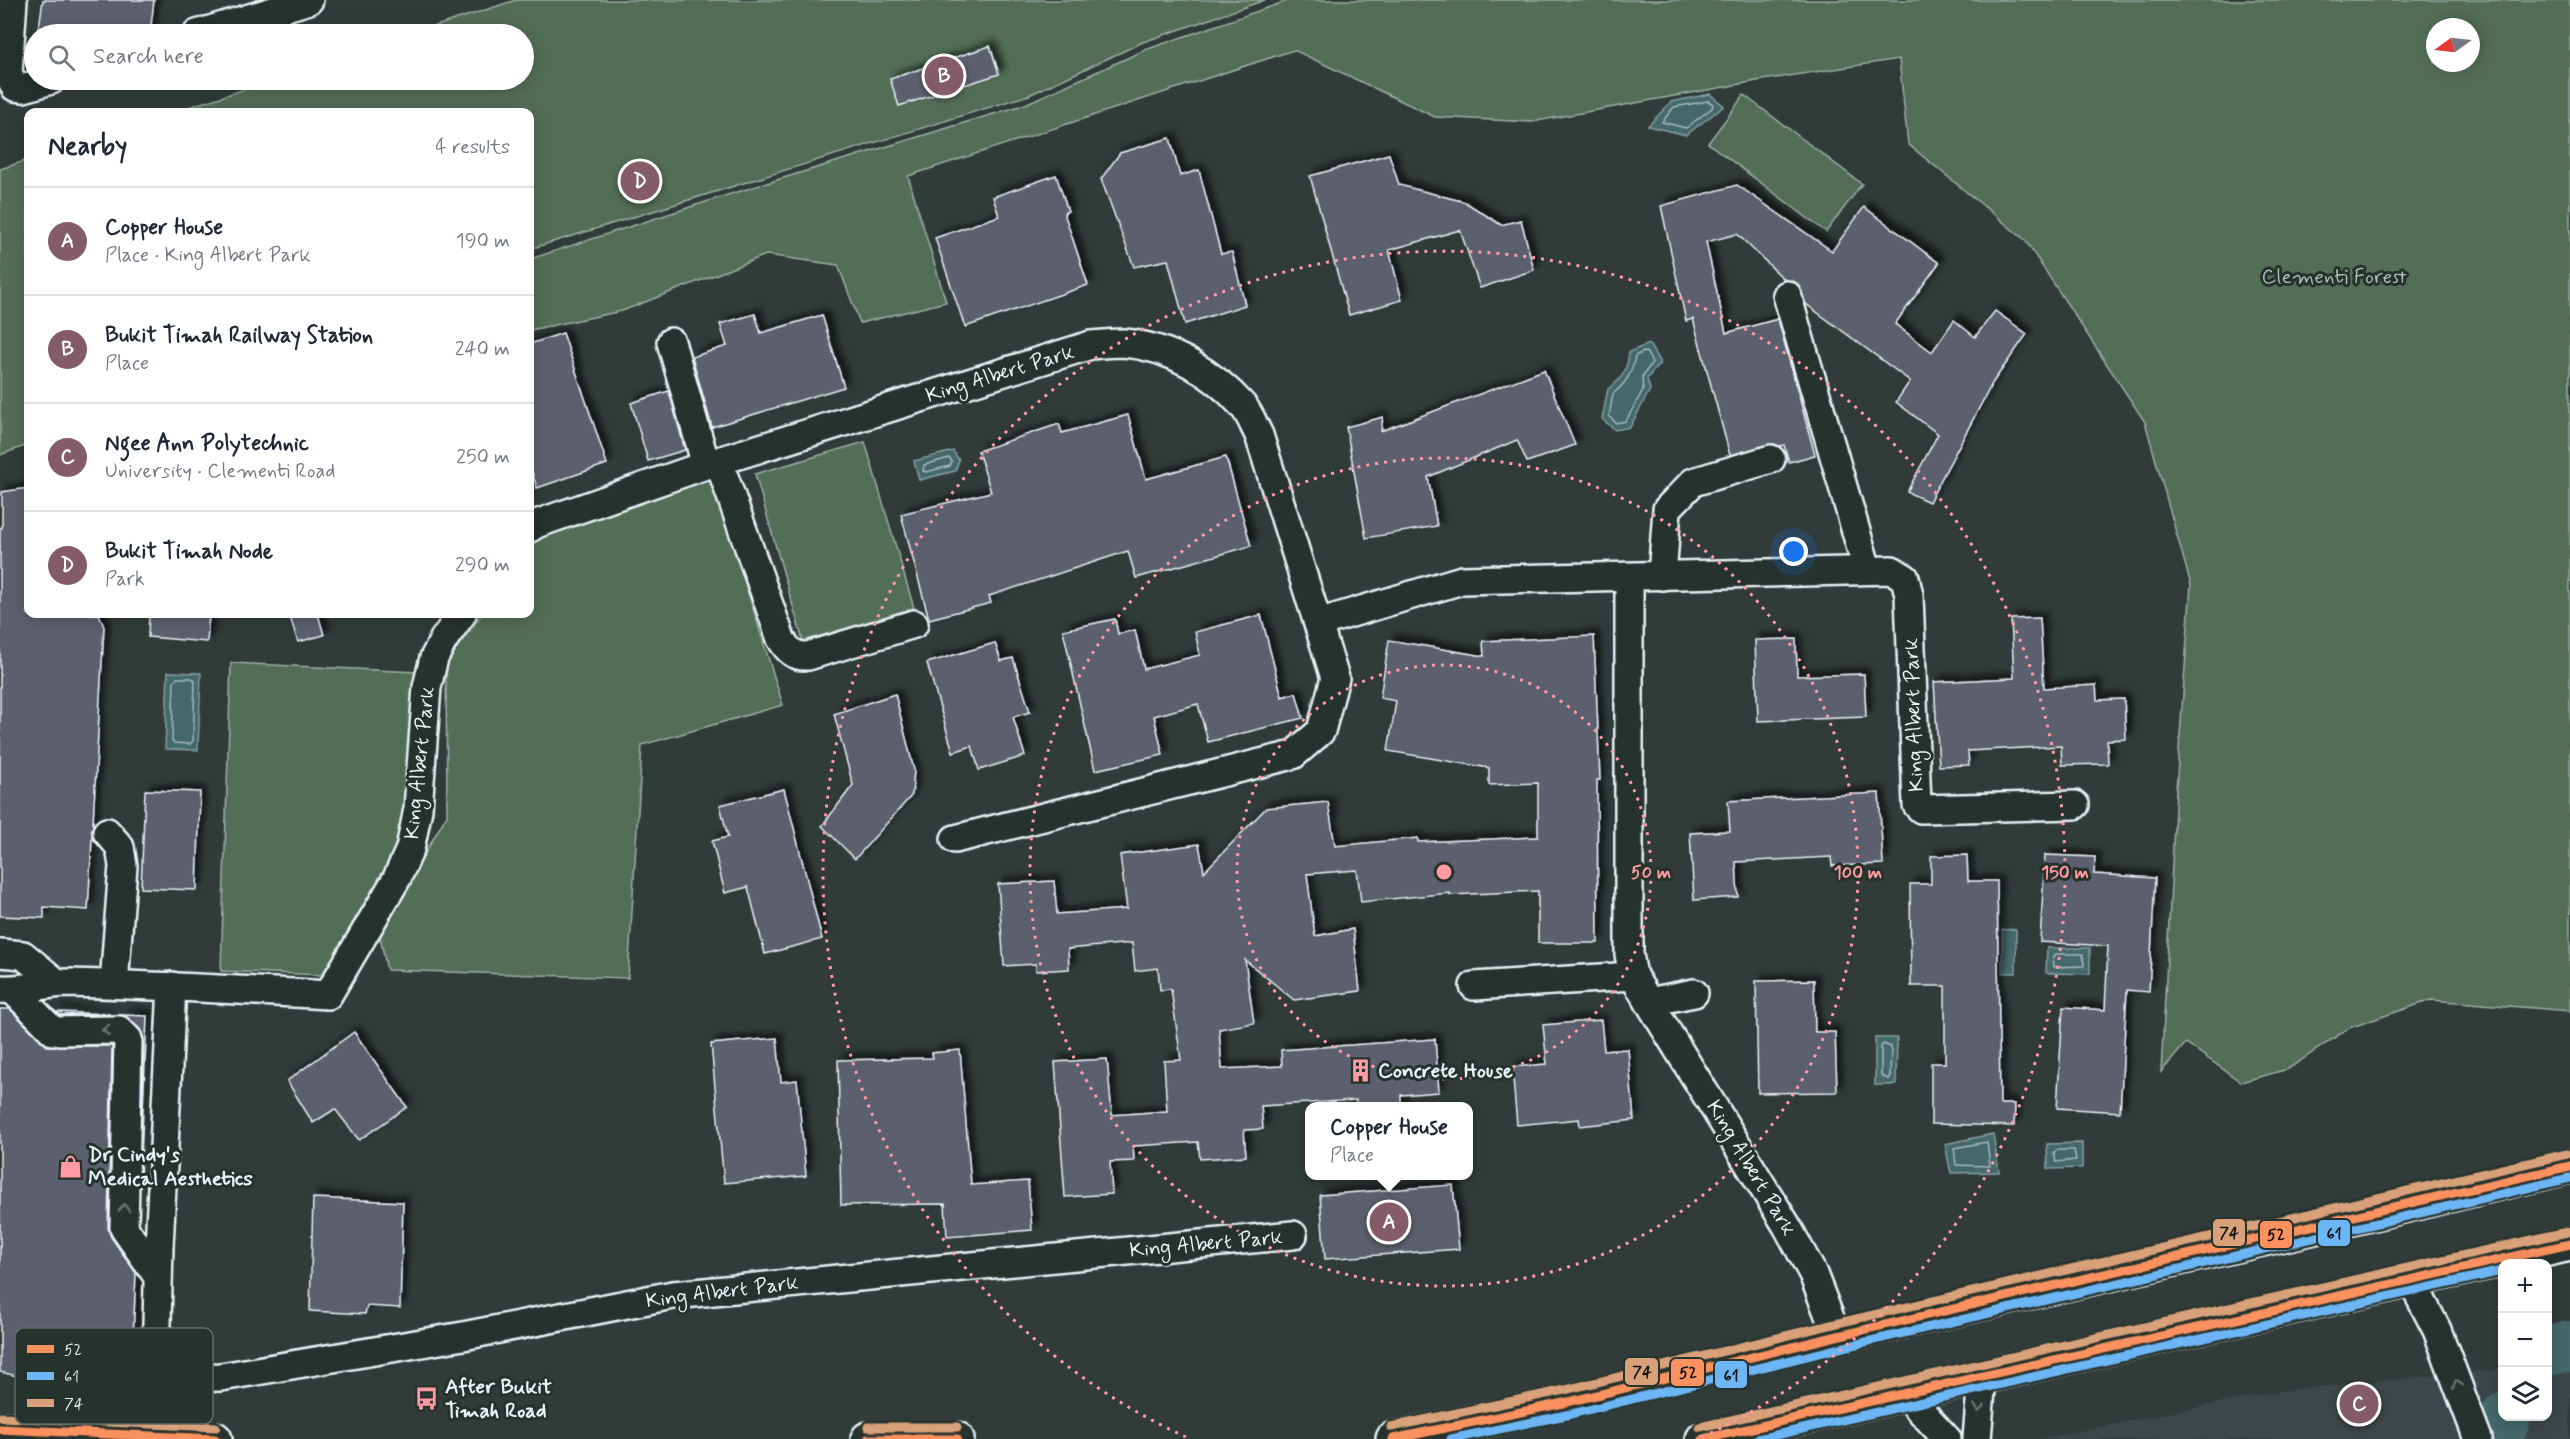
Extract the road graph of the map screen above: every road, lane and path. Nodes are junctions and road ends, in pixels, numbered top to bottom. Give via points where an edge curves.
1 (14, 0) edge
2 (309, 0) edge
3 (230, 24) edge
4 (24, 88) edge
5 (1787, 294) dead end
6 (671, 342) dead end
7 (1771, 459) dead end
8 (713, 464) junction
9 (534, 525) edge
10 (1867, 569) junction
11 (1662, 576) junction
12 (1629, 577) junction
13 (459, 618) edge
14 (1318, 623) junction
15 (914, 624) dead end
16 (2075, 806) dead end
17 (107, 832) dead end
18 (955, 840) dead end
19 (0, 953) edge
20 (1633, 976) junction
21 (57, 983) junction
22 (114, 984) junction
23 (172, 986) junction
24 (1474, 986) dead end
25 (6, 989) edge
26 (1694, 993) dead end
27 (1649, 1002) junction
28 (2570, 1166) edge
29 (1293, 1235) dead end
30 (2570, 1244) edge
31 (158, 1276) junction
32 (2411, 1280) junction
33 (157, 1328) edge
34 (1837, 1336) junction
35 (213, 1377) edge
36 (1982, 1378) junction
37 (1906, 1395) junction
38 (0, 1429) edge
39 (49, 1435) edge
40 (154, 1438) edge
41 (215, 1439) edge
42 (868, 1439) edge
43 (957, 1439) edge
44 (1393, 1439) edge
45 (1703, 1439) edge
46 (1947, 1439) edge
47 (1977, 1439) edge
48 (2478, 1439) edge

1 - 4 street via 8,73 15,87
2 - 3 street
5 - 10 street
6 - 8 street
7 - 11 street via 1693,483 1667,509
8 - 9 street, King Albert Park
8 - 14 street, King Albert Park via 1091,345 1122,343 1149,347 1182,359 1205,373 1245,408 1259,435
8 - 15 street via 781,639 792,653 808,656
10 - 11 street, King Albert Park
10 - 16 street, King Albert Park via 1892,570 1905,578 1910,595 1917,805 1921,809
11 - 12 street, King Albert Park
12 - 14 street, King Albert Park via 1462,579
12 - 20 street, King Albert Park via 1629,954
13 - 23 street, King Albert Park via 434,658 427,687 418,809 410,849 328,994
14 - 18 street, King Albert Park via 1335,678 1322,731 1293,755
17 - 22 street via 120,847 123,866
19 - 21 street via 23,955
20 - 24 street
20 - 27 street, King Albert Park
21 - 22 street, King Albert Park
21 - 25 street, King Albert Park
22 - 23 street, King Albert Park
23 - 31 street
31 -> 25 street via 124,1228 128,1039 120,1030 53,1031
26 - 27 street
27 - 34 street, King Albert Park via 1787,1226 1813,1275
28 - 34 main road
29 - 35 street, King Albert Park via 673,1295 463,1336
30 - 32 main road
31 - 33 street
32 - 36 main road
48 -> 32 street via 2437,1330
34 - 44 main road via 1568,1402
36 - 37 main road
36 -> 47 street
37 - 45 main road
37 - 46 street
38 - 39 main road
39 - 40 main road
40 - 41 main road
42 - 43 main road

